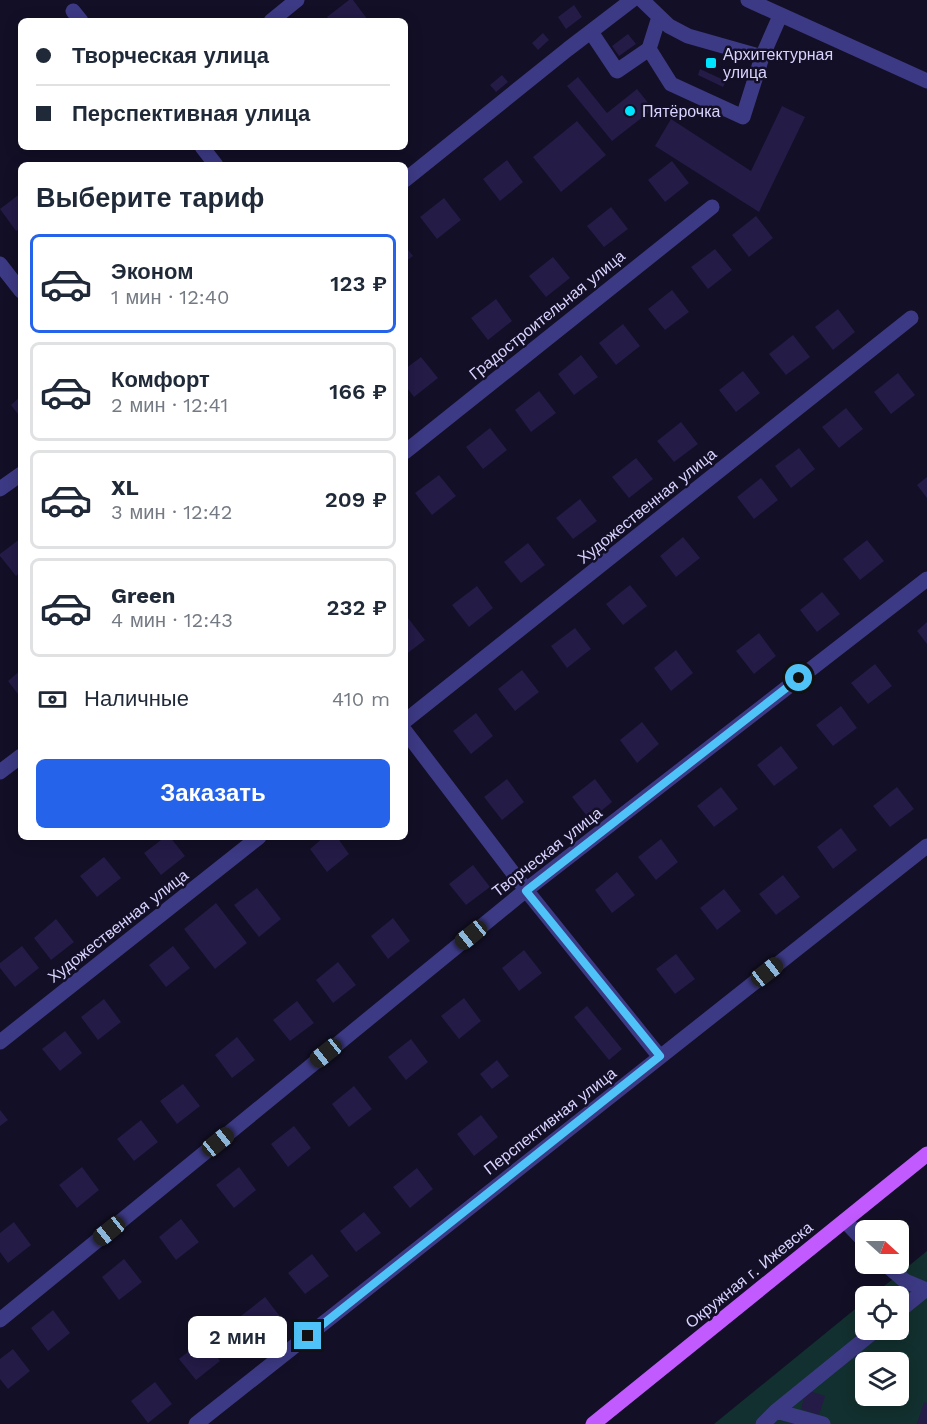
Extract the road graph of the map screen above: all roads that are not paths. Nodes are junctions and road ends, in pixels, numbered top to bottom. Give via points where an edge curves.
1 (297, 0) edge
2 (632, 0) edge
3 (642, 0) edge
4 (748, 0) edge
5 (780, 16) junction
6 (659, 17) junction
7 (275, 18) edge
8 (591, 32) junction
9 (649, 49) junction
10 (762, 57) junction
11 (927, 81) edge
12 (204, 150) edge
13 (214, 162) edge
14 (408, 178) edge
15 (712, 207) dead end
16 (0, 264) edge
17 (18, 287) edge
18 (911, 318) dead end
19 (408, 450) edge
20 (18, 476) edge
21 (0, 489) edge
22 (927, 579) edge
23 (408, 719) edge
24 (408, 735) edge
25 (18, 758) edge
26 (0, 772) edge
27 (255, 840) edge
28 (927, 846) edge
29 (526, 891) junction
30 (0, 1042) edge
31 (660, 1056) junction
32 (927, 1154) edge
33 (845, 1221) junction
34 (855, 1231) edge
35 (897, 1274) edge
36 (926, 1290) edge
37 (909, 1303) edge
38 (0, 1320) edge
39 (864, 1340) edge
40 (776, 1411) junction
41 (196, 1424) edge
42 (593, 1424) edge
43 (763, 1424) edge
44 (823, 1424) edge

1 - 7 street
2 - 8 street
3 - 6 street
4 - 5 street
5 - 10 street
5 - 11 street
6 - 9 street
6 - 10 street via 688,36
8 - 9 street via 617,71
8 - 14 street
9 - 10 street via 671,84 743,117
12 - 13 street
15 - 19 street, Градостроительная улица
16 - 17 street
18 - 23 street, Художественная улица
20 - 21 street
22 - 29 street, Творческая улица
24 - 29 street
25 - 26 street
27 - 30 street, Художественная улица
28 - 31 street, Перспективная улица
29 - 31 street
29 - 38 street, Творческая улица
31 - 41 street, Перспективная улица
32 - 33 main road, Окружная г. Ижевска
33 - 34 street
33 - 42 main road, Окружная г. Ижевска
35 - 36 street
36 - 37 street
39 - 40 street
40 - 43 street
40 - 44 street

